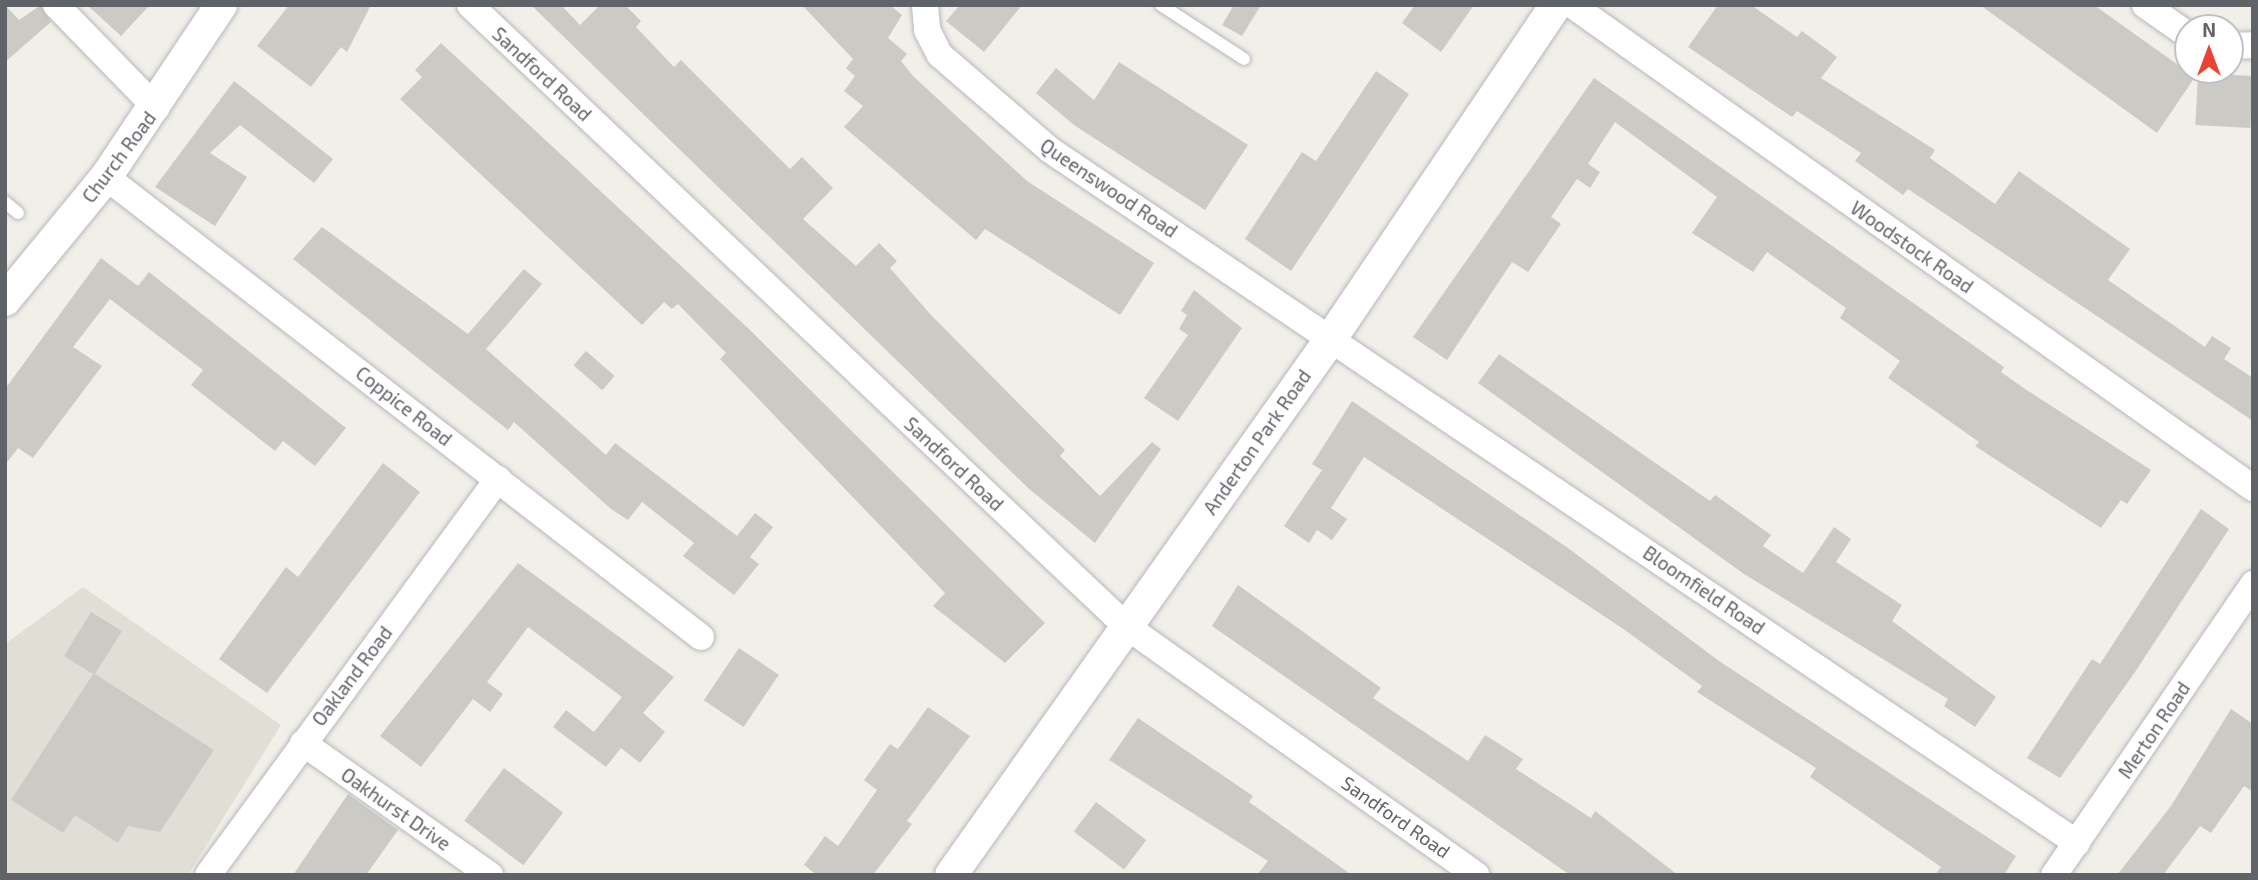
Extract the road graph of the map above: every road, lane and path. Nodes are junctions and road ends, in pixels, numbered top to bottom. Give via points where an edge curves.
1 (56, 5) edge
2 (221, 5) edge
3 (470, 5) edge
4 (925, 5) edge
5 (1161, 5) edge
6 (1556, 5) edge
7 (1572, 5) edge
8 (2145, 5) edge
9 (2174, 25) edge
10 (1244, 59) dead end
11 (156, 108) junction
12 (106, 177) junction
13 (5, 202) edge
14 (18, 213) dead end
15 (5, 300) edge
16 (1332, 337) junction
17 (498, 479) junction
18 (2253, 488) edge
19 (2253, 584) edge
20 (1126, 626) junction
21 (701, 637) dead end
22 (303, 743) junction
23 (2077, 843) junction
24 (208, 875) edge
25 (490, 875) edge
26 (951, 875) edge
27 (1477, 875) edge
28 (2054, 875) edge

1 - 11 street
2 - 11 street, Church Road
3 - 20 street, Sandford Road
4 - 16 street, Queenswood Road via 926,30 940,55 1050,150
5 - 10 lane
6 - 16 street, Anderton Park Road
7 - 18 street, Woodstock Road
8 - 9 street
11 - 12 street, Church Road
12 - 15 street, Church Road
12 - 17 street, Coppice Road
13 - 14 lane
16 - 20 street, Anderton Park Road
16 - 23 street, Bloomfield Road
17 - 21 street, Coppice Road
17 - 22 street, Oakland Road
19 - 23 street, Merton Road
20 - 26 street, Anderton Park Road
20 - 27 street, Sandford Road
22 - 24 street, Oakland Road
22 - 25 street, Oakhurst Drive
23 - 28 street, Merton Road

